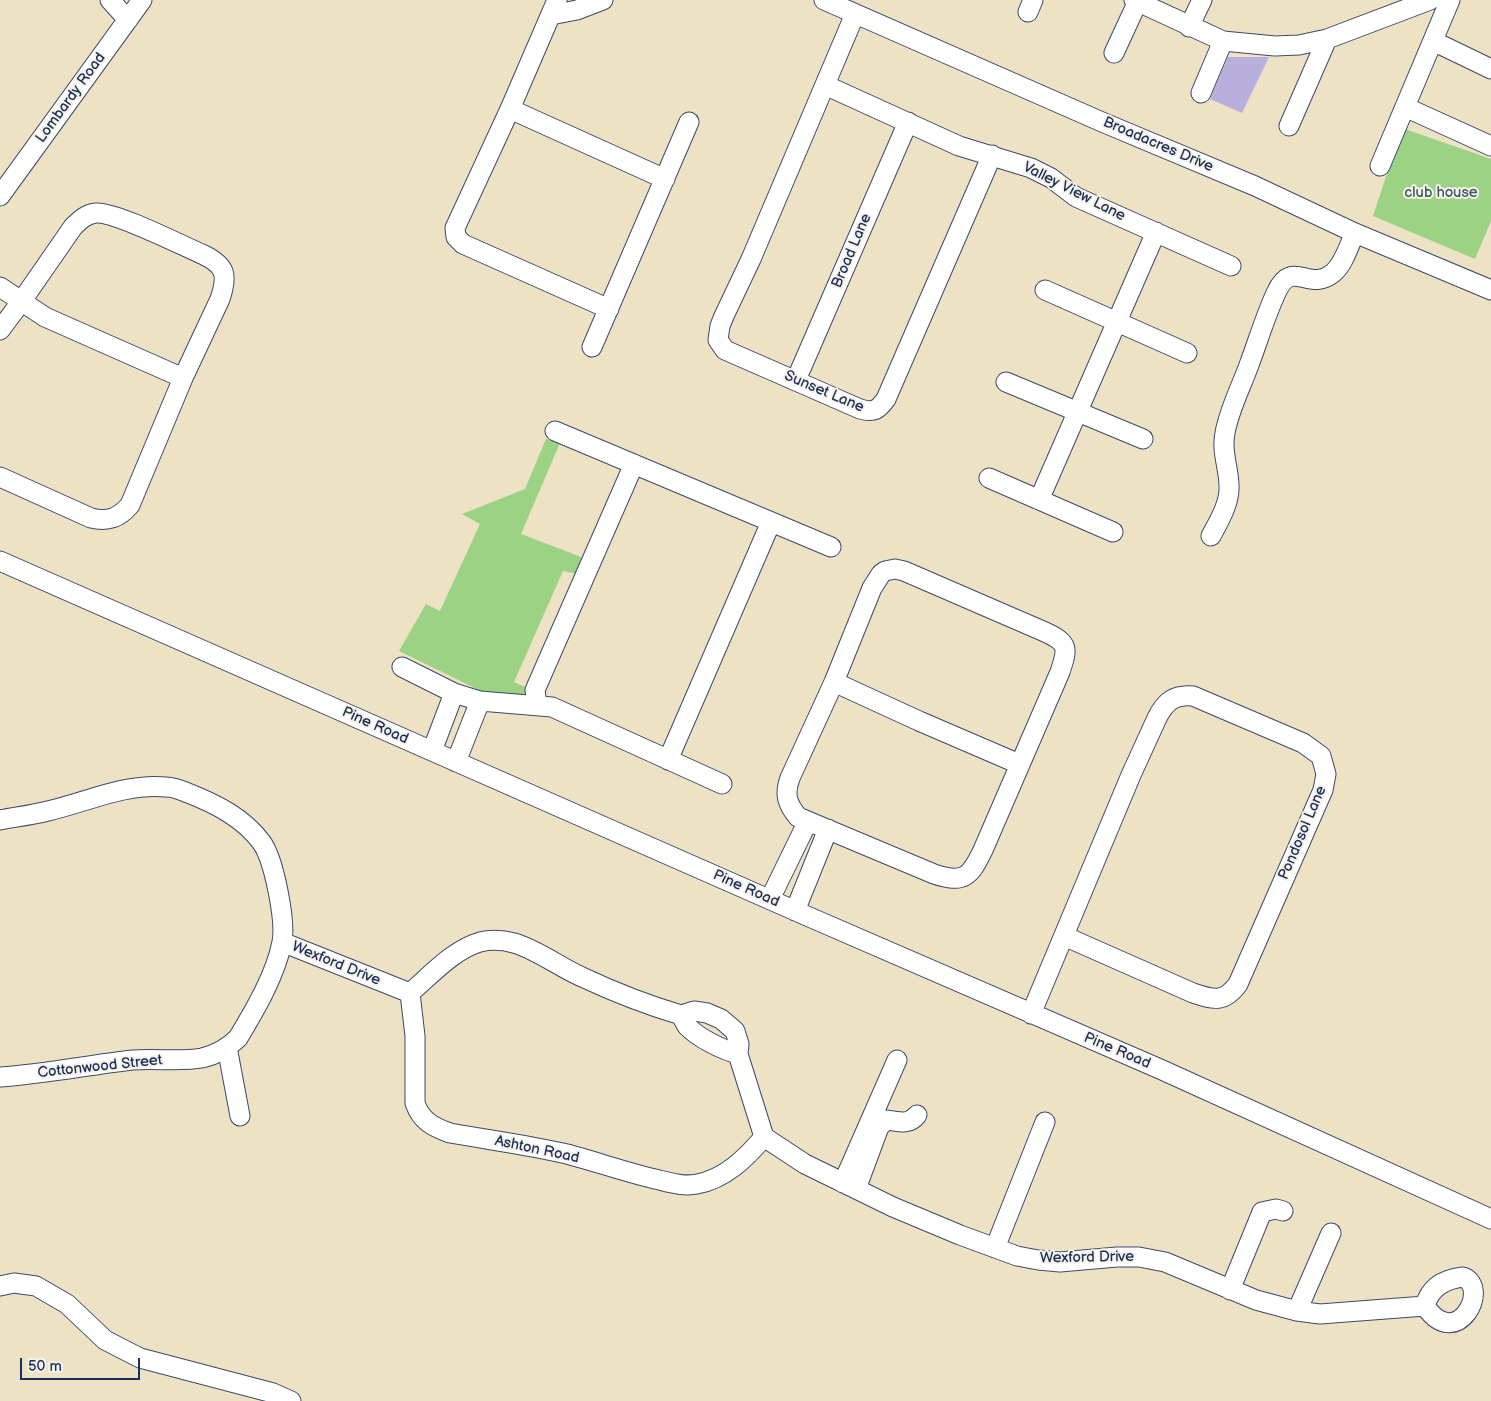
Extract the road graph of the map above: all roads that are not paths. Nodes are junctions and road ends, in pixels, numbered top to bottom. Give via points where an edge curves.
1 (110, 0) edge
2 (142, 0) edge
3 (603, 0) edge
4 (824, 0) edge
5 (1202, 0) edge
6 (1430, 0) edge
7 (1450, 0) edge
8 (1136, 1) edge
9 (554, 7) edge
10 (855, 14) junction
11 (128, 20) junction
12 (1189, 27) junction
13 (1327, 40) junction
14 (1223, 41) junction
15 (1434, 41) junction
16 (1114, 53) dead end
17 (1491, 69) edge
18 (825, 85) junction
19 (1201, 93) dead end
20 (1405, 107) junction
21 (510, 109) junction
22 (689, 122) dead end
23 (908, 122) junction
24 (1289, 126) dead end
25 (1491, 146) edge
26 (992, 155) junction
27 (1380, 166) dead end
28 (665, 179) junction
29 (0, 196) edge
30 (1156, 232) junction
31 (1355, 233) junction
32 (1231, 266) dead end
33 (0, 276) edge
34 (1045, 290) dead end
35 (1491, 290) edge
36 (11, 295) edge
37 (609, 309) junction
38 (1116, 321) junction
39 (0, 330) edge
40 (592, 347) dead end
41 (1187, 353) dead end
42 (184, 378) junction
43 (796, 380) junction
44 (1006, 382) dead end
45 (1077, 411) junction
46 (555, 431) dead end
47 (1144, 439) dead end
48 (634, 464) junction
49 (0, 477) edge
50 (989, 478) dead end
51 (1039, 500) junction
52 (771, 522) junction
53 (1113, 532) dead end
54 (1212, 536) dead end
55 (831, 547) dead end
56 (0, 561) edge
57 (402, 667) dead end
58 (834, 682) junction
59 (454, 693) junction
60 (480, 702) junction
61 (537, 705) junction
62 (432, 752) junction
63 (668, 760) junction
64 (456, 762) junction
65 (1019, 764) junction
66 (722, 784) dead end
67 (0, 820) edge
68 (808, 820) junction
69 (828, 829) junction
70 (770, 900) junction
71 (795, 911) junction
72 (1064, 936) junction
73 (282, 942) junction
74 (410, 993) junction
75 (1031, 1014) junction
76 (227, 1047) junction
77 (897, 1060) dead end
78 (0, 1077) edge
79 (917, 1115) dead end
80 (240, 1116) dead end
81 (1045, 1122) dead end
82 (764, 1137) junction
83 (849, 1186) junction
84 (1283, 1211) dead end
85 (1491, 1219) edge
86 (1331, 1233) dead end
87 (995, 1248) junction
88 (0, 1286) edge
89 (1230, 1290) junction
90 (1490, 1301) edge
91 (1425, 1306) junction
92 (1297, 1311) junction
93 (291, 1401) edge

1 - 11 street
2 - 11 street, Lombardy Road
3 - 9 street via 577,10
4 - 10 street, Broadacres Drive
5 - 12 street
6 - 13 street
7 - 15 street
8 - 12 street
8 - 16 street
9 - 21 street
10 - 18 street, Sunset Lane
10 - 31 street, Broadacres Drive via 1255,186
11 - 29 street, Lombardy Road
12 - 14 street
13 - 14 street via 1275,46
13 - 24 street
14 - 19 street
15 - 17 street
15 - 20 street
18 - 23 street
18 - 43 street, Sunset Lane via 718,335 720,345 731,354
20 - 25 street
20 - 27 street
21 - 28 street
21 - 37 street via 455,228 456,237 463,244
22 - 28 street
23 - 26 street via 965,148
23 - 43 street, Broad Lane
26 - 30 street, Valley View Lane via 1043,174 1076,196
26 - 43 street, Sunset Lane via 881,406 869,412 860,410
28 - 37 street
30 - 32 street, Valley View Lane
30 - 38 street
31 - 35 street, Broadacres Drive
31 - 54 street via 1335,272 1315,280 1295,275 1282,282 1276,291 1228,421 1224,460 1229,486
33 - 36 street
34 - 38 street
36 - 39 street
36 - 42 street via 45,317
36 - 42 street via 73,227 90,214 109,213 204,255 220,266 224,273 224,286
37 - 40 street
38 - 41 street
38 - 45 street
42 - 49 street via 130,505 123,514 101,520 92,518
44 - 45 street
45 - 47 street
45 - 51 street
46 - 48 street
48 - 52 street
48 - 61 street via 536,690
50 - 51 street
51 - 53 street
52 - 55 street
52 - 63 street
56 - 62 street, Pine Road
57 - 59 street
58 - 65 street
58 - 65 street via 872,588 881,574 890,570 904,571 1046,632 1063,643 1063,663
58 - 68 street via 787,786 786,794 792,810 798,817
59 - 60 street
59 - 62 street
60 - 61 street
60 - 64 street
61 - 63 street via 552,707
62 - 64 street, Pine Road
63 - 66 street
64 - 70 street, Pine Road
65 - 69 street via 974,869 962,878 955,880 934,874
67 - 73 street, Wexford Drive via 49,811 142,786 168,787 200,798 239,820 263,845 282,909
68 - 69 street
68 - 70 street
69 - 71 street
70 - 71 street, Pine Road
71 - 75 street, Pine Road
72 - 72 street, Pondosol Lane via 1137,762 1160,713 1170,700 1178,696 1193,696 1303,743 1321,756 1326,774 1323,790 1238,984 1231,993 1216,999 1193,993
72 - 75 street, Pondosol Lane
73 - 74 street, Wexford Drive
73 - 76 street, Cottonwood Street via 276,966 246,1025
74 - 82 street via 462,950 482,942 500,940 527,947 580,977 625,996 681,1016 699,1011 721,1019 738,1037 738,1054
74 - 82 street, Ashton Road via 415,1036 415,1103 424,1120 440,1129 552,1151 686,1185 696,1185 725,1174 752,1152
75 - 85 street, Pine Road
76 - 78 street, Cottonwood Street via 187,1060 134,1060
76 - 80 street
77 - 83 street
79 - 83 street via 912,1121 882,1122
81 - 87 street
82 - 83 street, Wexford Drive via 795,1158
83 - 87 street, Wexford Drive
84 - 89 street via 1262,1212
86 - 92 street
87 - 89 street, Wexford Drive via 1017,1256 1060,1262 1139,1257 1165,1262
88 - 93 street via 14,1283 36,1286 67,1304 105,1340 140,1358 273,1393
89 - 92 street, Wexford Drive
90 - 91 street via 1481,1314 1462,1322 1435,1316
90 - 91 street via 1486,1285 1463,1277 1454,1278 1432,1290
91 - 92 street, Wexford Drive via 1320,1314

